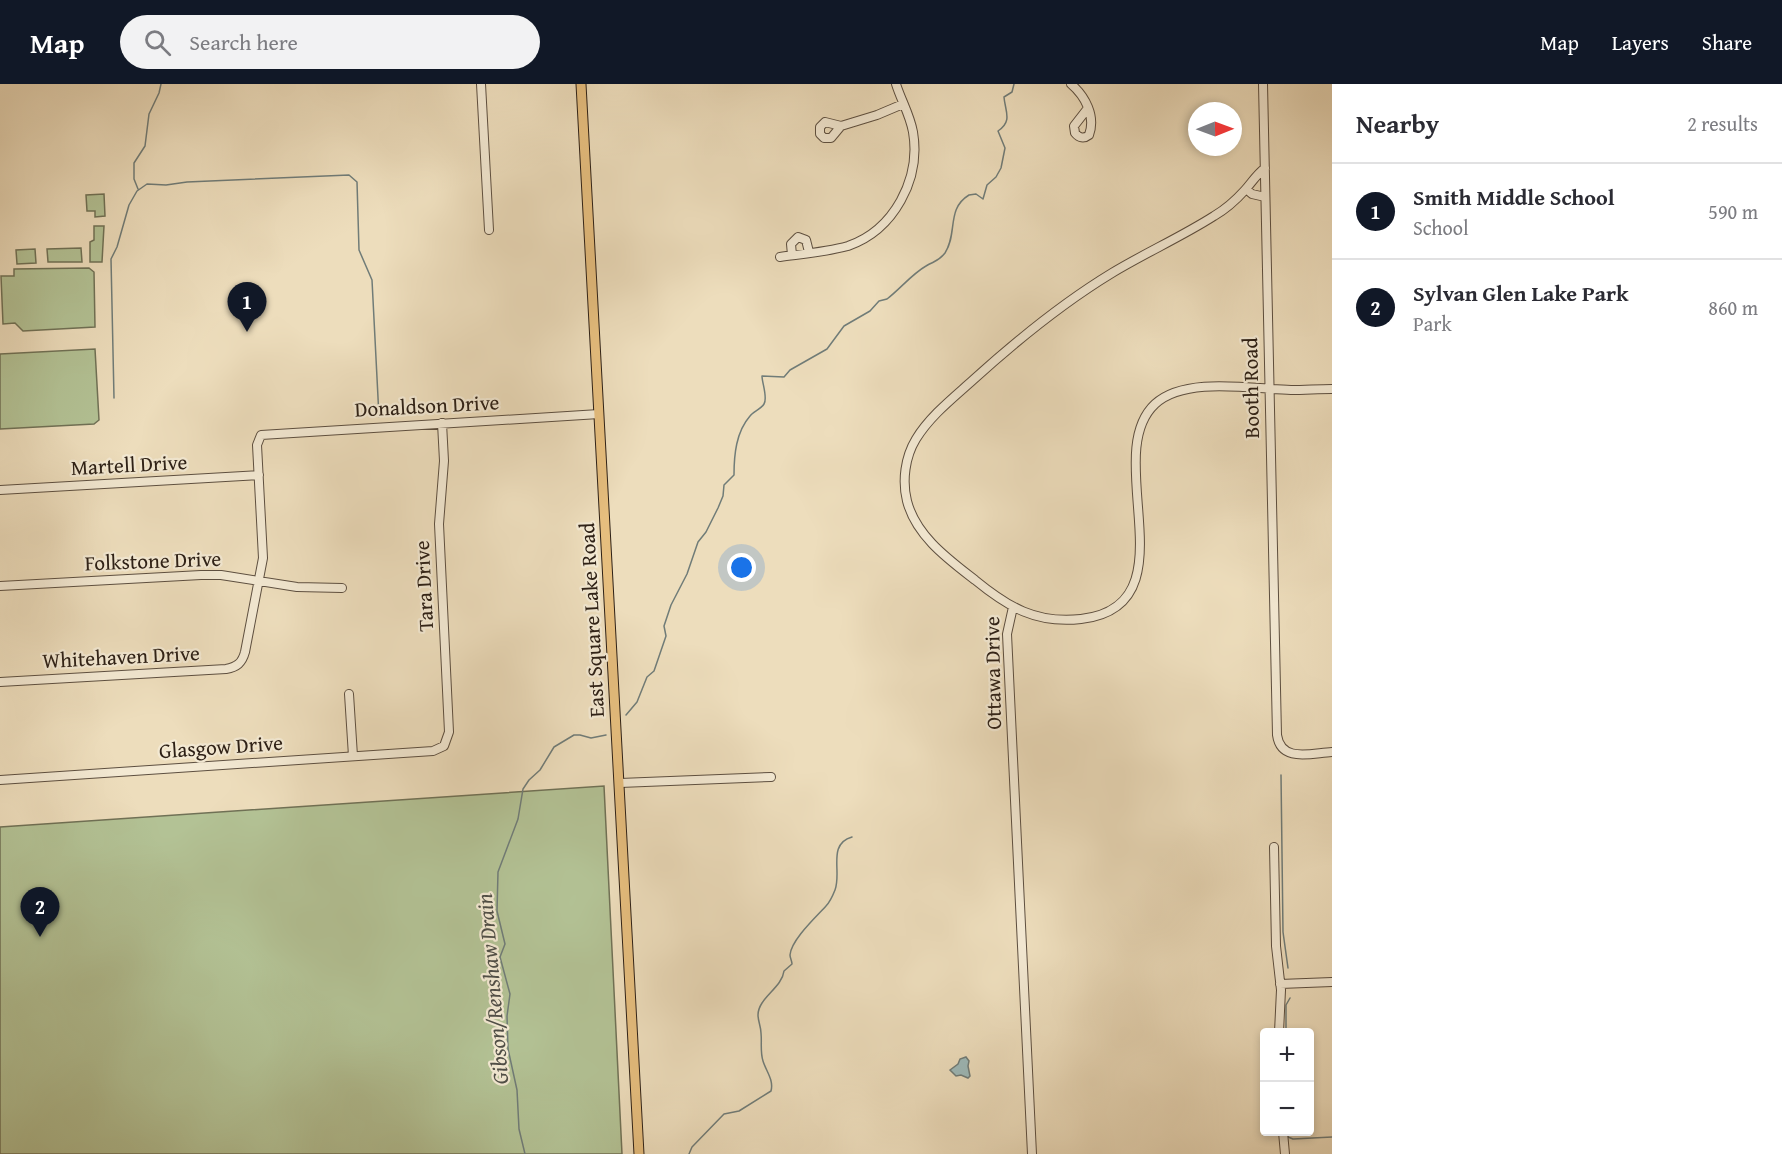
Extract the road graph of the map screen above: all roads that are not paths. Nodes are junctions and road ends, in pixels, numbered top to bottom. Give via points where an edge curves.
1 (481, 84) edge
2 (581, 84) edge
3 (896, 84) edge
4 (1071, 84) edge
5 (1263, 84) edge
6 (903, 104) junction
7 (1088, 108) dead end
8 (842, 126) dead end
9 (1265, 168) junction
10 (1246, 189) junction
11 (1265, 197) junction
12 (489, 230) dead end
13 (809, 252) junction
14 (792, 255) junction
15 (780, 257) dead end
16 (1269, 388) junction
17 (1332, 389) edge
18 (599, 414) junction
19 (442, 423) junction
20 (259, 475) junction
21 (0, 490) edge
22 (259, 582) junction
23 (0, 586) edge
24 (342, 588) dead end
25 (1012, 607) junction
26 (0, 682) edge
27 (349, 694) dead end
28 (444, 746) joint
29 (1332, 752) edge
30 (353, 756) junction
31 (771, 777) dead end
32 (0, 780) edge
33 (620, 783) junction
34 (1274, 847) dead end
35 (1332, 982) edge
36 (1281, 984) junction
37 (1279, 1028) edge
38 (1283, 1136) edge
39 (639, 1154) edge
40 (1032, 1154) edge
41 (1285, 1154) edge

1 - 12 street
2 - 18 main road, East Square Lake Road
3 - 6 street
4 - 7 street
5 - 9 street, Booth Road
6 - 8 street
6 - 13 street via 914,145 910,179 898,207 882,226 859,241
9 - 10 street, Ottawa Drive
9 - 11 street, Booth Road
10 - 11 street
10 - 25 street, Ottawa Drive via 1213,217 1110,274 1037,324 946,404 916,439 907,462 905,487 916,523 943,554
11 - 16 street, Booth Road
13 - 14 street
13 - 14 street via 806,240 798,237 791,244
14 - 15 street
16 - 17 street
16 - 25 street via 1188,389 1163,397 1148,412 1137,444 1139,566 1131,590 1113,610 1067,620 1040,617
16 - 29 street, Booth Road via 1277,735 1286,753
18 - 19 street, Donaldson Drive
18 - 33 main road, East Square Lake Road
19 - 20 street, Donaldson Drive via 266,434 259,437
19 - 28 street, Tara Drive via 444,460 439,524 449,732
20 - 21 street, Martell Drive
20 - 22 street via 263,558
22 - 23 street, Folkstone Drive via 201,575
22 - 24 street, Folkstone Drive
22 - 26 street, Whitehaven Drive via 241,662 235,667
25 - 40 street, Ottawa Drive via 1007,640
27 - 30 street
28 - 30 street, Glasgow Drive via 433,751
30 - 32 street, Glasgow Drive
31 - 33 street
33 - 39 main road, East Square Lake Road
34 - 36 street via 1276,946
35 - 36 street
36 - 37 street
38 - 41 street

